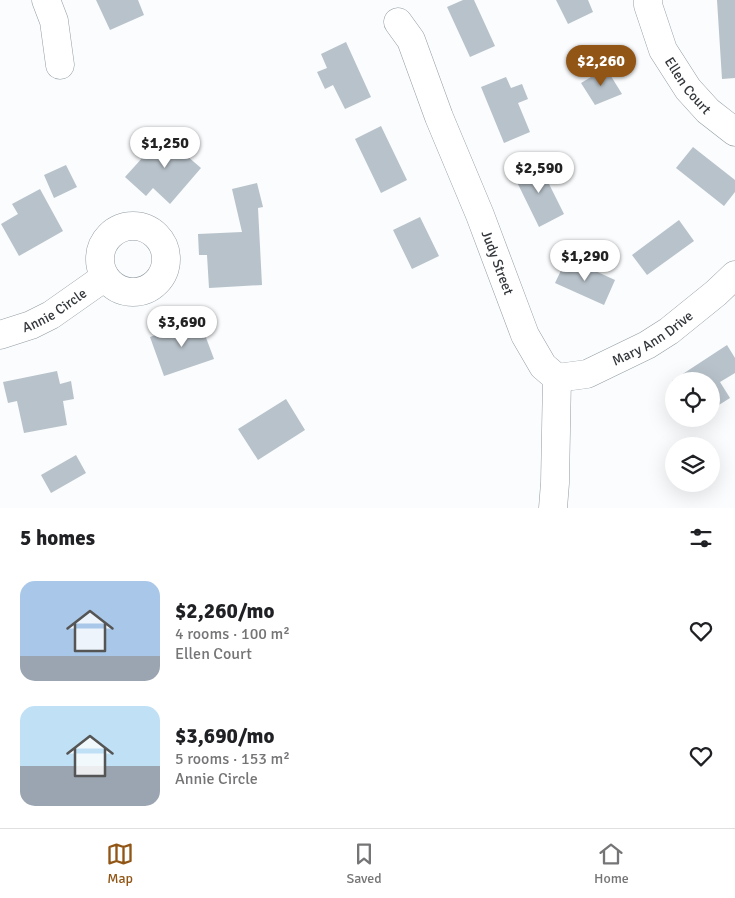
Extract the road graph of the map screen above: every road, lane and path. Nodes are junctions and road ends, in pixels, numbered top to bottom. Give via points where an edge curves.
1 (46, 0) edge
2 (648, 0) edge
3 (398, 22) dead end
4 (60, 65) dead end
5 (735, 132) edge
6 (735, 275) edge
7 (106, 277) dead end
8 (0, 335) edge
9 (557, 378) junction
10 (553, 508) edge

1 - 4 street via 54,21
2 - 5 street, Ellen Court via 662,50 688,89 708,111
3 - 9 street, Judy Street via 411,40 525,335 542,366
6 - 9 street, Mary Ann Drive via 669,331 647,345 587,374
7 - 8 street, Annie Circle via 31,326
9 - 10 street

